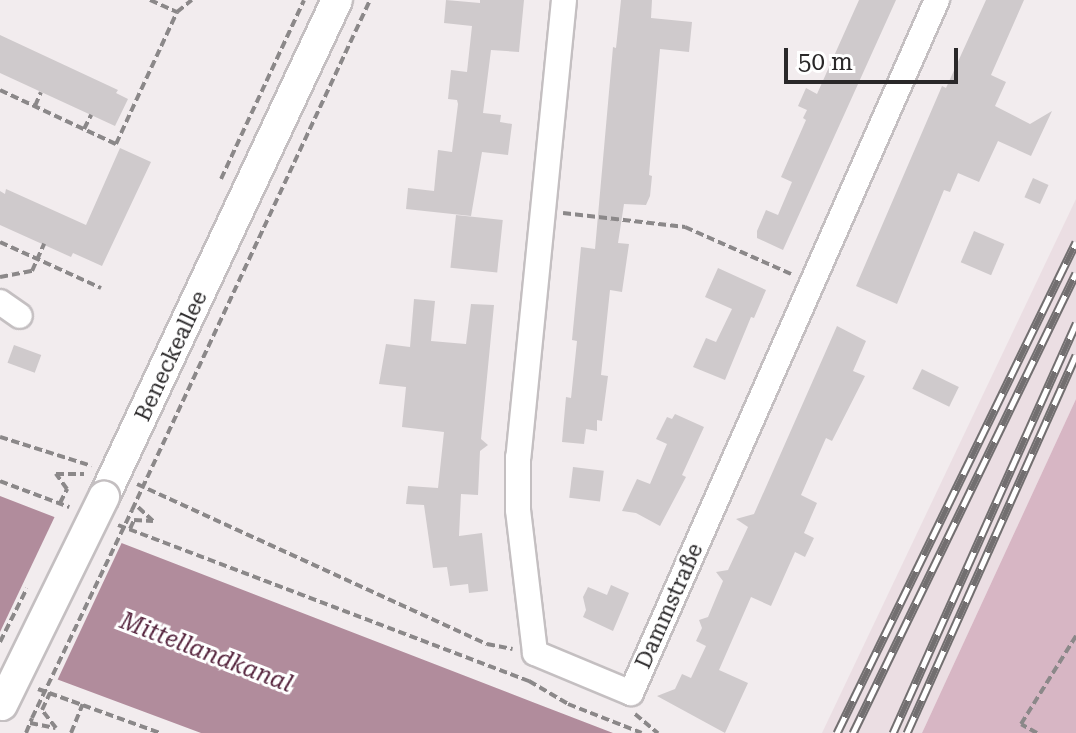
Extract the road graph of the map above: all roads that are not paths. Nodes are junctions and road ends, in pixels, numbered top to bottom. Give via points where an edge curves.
1 (337, 0) edge
2 (564, 0) edge
3 (937, 0) edge
4 (1, 707) edge

1 - 4 street, Beneckeallee, bridge via 110,511
2 - 3 street, Dammstraße via 518,457 518,510 535,653 631,693

